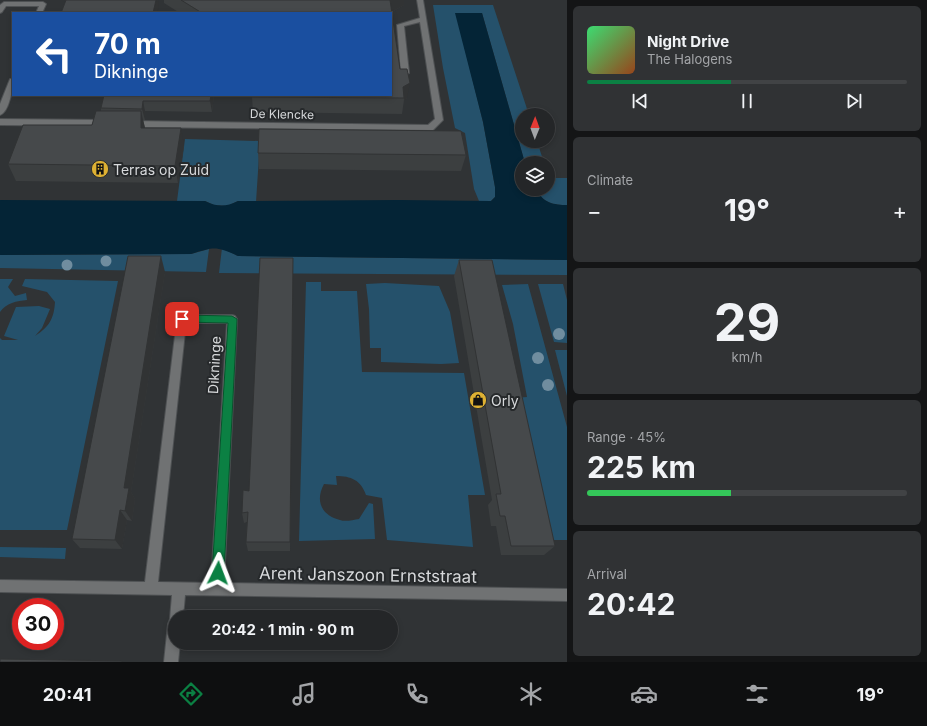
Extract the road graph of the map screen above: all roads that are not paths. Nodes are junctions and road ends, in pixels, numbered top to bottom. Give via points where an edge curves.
1 (420, 0) edge
2 (4, 2) edge
3 (44, 2) edge
4 (0, 11) edge
5 (39, 12) edge
6 (424, 20) junction
7 (405, 73) edge
8 (12, 83) edge
9 (0, 113) edge
10 (0, 122) edge
11 (0, 586) edge
12 (151, 588) junction
13 (179, 588) junction
14 (217, 589) junction
15 (567, 595) edge
16 (177, 610) edge
17 (172, 650) edge
18 (171, 662) edge

1 - 6 street, De Klencke
2 - 3 street
2 - 4 street
3 - 5 street
6 - 7 street via 400,25
6 - 10 street, De Klencke via 439,120 430,128
8 - 9 street
11 - 12 street, Arent Janszoon Ernststraat
12 - 13 street, Arent Janszoon Ernststraat
12 - 14 street, Dikninge via 182,319 232,319
13 - 14 street, Arent Janszoon Ernststraat
13 - 16 street
14 - 15 street, Arent Janszoon Ernststraat
17 - 18 street

